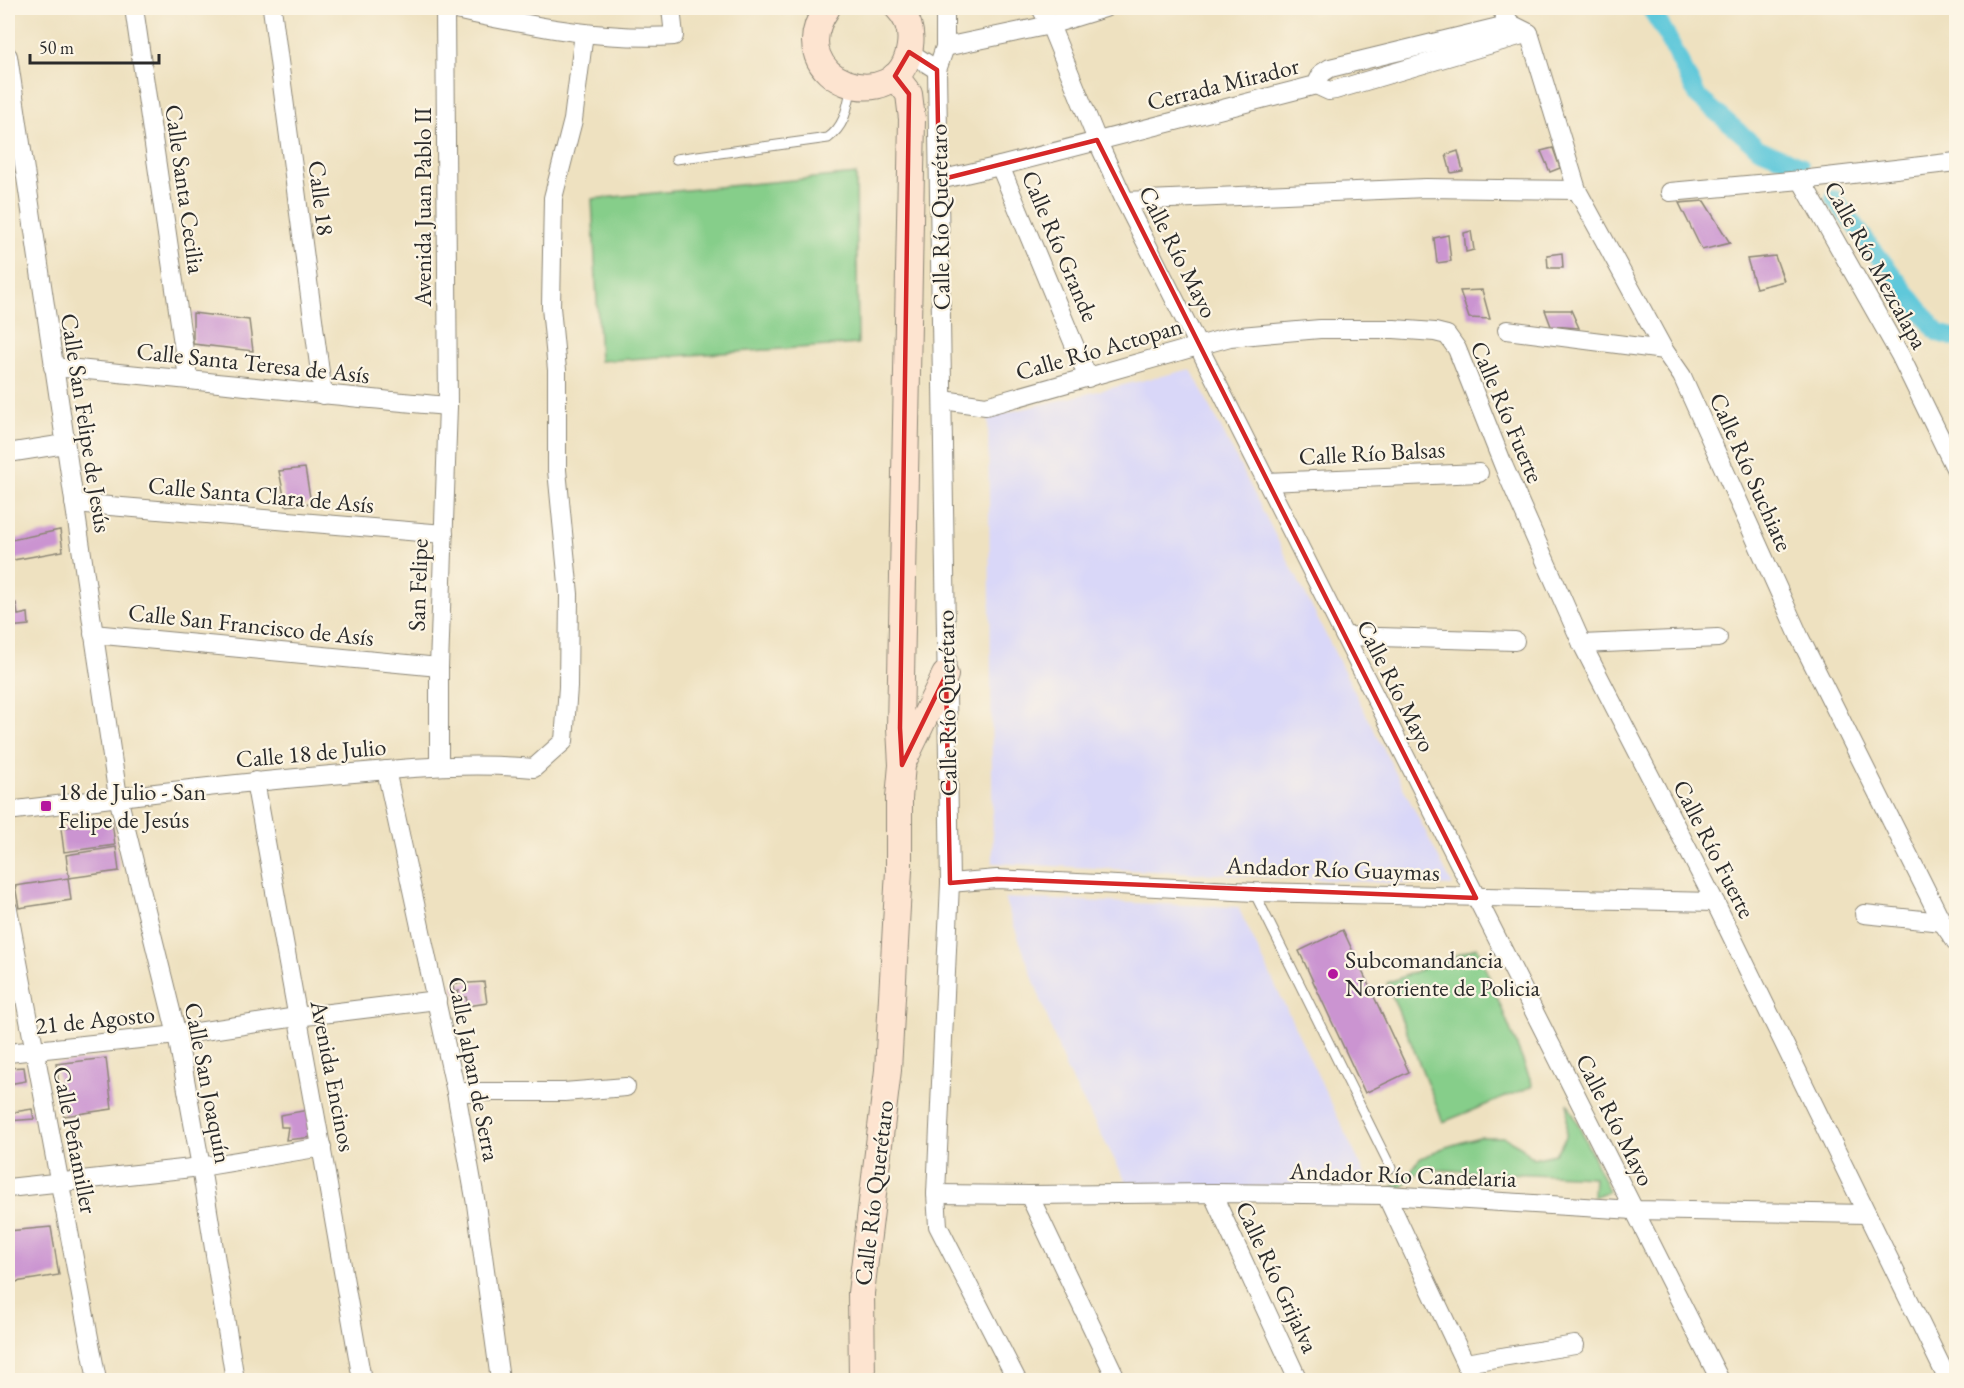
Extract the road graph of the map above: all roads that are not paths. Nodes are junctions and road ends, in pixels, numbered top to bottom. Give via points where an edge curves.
1 (134, 8) edge
2 (272, 8) edge
3 (445, 8) edge
4 (671, 8) edge
5 (827, 8) edge
6 (898, 8) edge
7 (945, 8) edge
8 (1041, 8) edge
9 (1105, 8) edge
10 (1500, 8) edge
11 (1511, 24) junction
12 (1050, 25) junction
13 (584, 33) junction
14 (1529, 33) junction
15 (945, 47) junction
16 (909, 52) junction
17 (8, 56) edge
18 (937, 70) junction
19 (895, 76) junction
20 (1316, 85) junction
21 (852, 86) junction
22 (1097, 141) junction
23 (676, 159) dead end
24 (1956, 162) edge
25 (1000, 166) junction
26 (939, 180) junction
27 (1801, 180) junction
28 (1577, 190) junction
29 (1670, 192) dead end
30 (1125, 201) junction
31 (1506, 330) dead end
32 (1447, 335) joint
33 (1198, 345) junction
34 (1664, 350) junction
35 (53, 367) junction
36 (188, 378) junction
37 (1088, 378) junction
38 (323, 395) junction
39 (943, 400) junction
40 (448, 406) junction
41 (65, 444) junction
42 (8, 453) edge
43 (1956, 470) edge
44 (1479, 473) dead end
45 (1267, 482) junction
46 (74, 503) junction
47 (444, 534) junction
48 (93, 634) junction
49 (1345, 636) junction
50 (1718, 638) dead end
51 (1515, 641) dead end
52 (1582, 644) junction
53 (439, 668) junction
54 (945, 675) junction
55 (439, 765) junction
56 (902, 765) junction
57 (386, 770) junction
58 (255, 781) junction
59 (118, 797) junction
60 (8, 811) edge
61 (950, 883) junction
62 (1254, 891) junction
63 (1476, 897) junction
64 (1715, 902) junction
65 (8, 909) edge
66 (1864, 914) dead end
67 (1942, 922) junction
68 (1956, 942) edge
69 (437, 1000) junction
70 (297, 1017) junction
71 (177, 1035) junction
72 (34, 1050) junction
73 (8, 1053) edge
74 (626, 1087) dead end
75 (456, 1092) junction
76 (322, 1147) junction
77 (201, 1167) junction
78 (1391, 1168) dead end
79 (59, 1181) junction
80 (8, 1188) edge
81 (1212, 1192) junction
82 (936, 1194) junction
83 (1029, 1195) junction
84 (1386, 1195) junction
85 (1634, 1210) junction
86 (1867, 1214) junction
87 (1575, 1345) dead end
88 (1465, 1363) junction
89 (97, 1380) edge
90 (235, 1380) edge
91 (362, 1380) edge
92 (500, 1380) edge
93 (862, 1380) edge
94 (1017, 1380) edge
95 (1117, 1380) edge
96 (1298, 1380) edge
97 (1473, 1380) edge
98 (1720, 1380) edge
99 (1948, 1380) edge

1 - 36 street, Calle Santa Cecilia
2 - 38 street, Calle 18
3 - 13 street
3 - 40 street, Avenida Juan Pablo II
4 - 13 street via 674,36 638,38
5 - 21 main road via 816,33 820,61 839,81
6 - 16 main road via 909,25
7 - 15 street, Calle Río Querétaro
8 - 12 street, Calle Río Mayo
9 - 12 street
10 - 11 street
11 - 14 street
11 - 20 street, Cerrada Mirador via 1330,69 1322,73
12 - 15 street
12 - 22 street, Calle Río Mayo
13 - 55 street, Calle 18 de Julio via 573,120 553,198 551,307 557,470 569,594 564,741 534,768
14 - 20 street via 1335,90
14 - 28 street, Calle Río Suchiate
15 - 18 street, Calle Río Querétaro
16 - 18 street
16 - 19 main road
17 - 35 street, Calle San Felipe de Jesús
18 - 26 street, Calle Río Querétaro
19 - 21 main road via 875,86
19 - 56 main road, Calle Río Querétaro via 909,94 912,119
20 - 22 street, Cerrada Mirador
21 - 23 lane via 845,115 838,130 828,138
22 - 25 street, Cerrada Mirador
22 - 30 street, Calle Río Mayo
24 - 27 street
25 - 26 street, Cerrada Mirador
25 - 37 street, Calle Río Grande
26 - 39 street, Calle Río Querétaro
27 - 29 street
27 - 43 street, Calle Río Mezcalapa via 1900,355
28 - 30 street via 1426,188
28 - 34 street, Calle Río Suchiate
30 - 33 street, Calle Río Mayo
31 - 34 street
32 - 33 street, Calle Río Actopan via 1394,329 1320,329 1230,337
32 - 52 street, Calle Río Fuerte via 1457,350
33 - 37 street, Calle Río Actopan
33 - 45 street, Calle Río Mayo
34 - 67 street, Calle Río Suchiate via 1682,376 1800,638
35 - 36 street, Calle Santa Teresa de Asís
35 - 41 street, Calle San Felipe de Jesús
36 - 38 street, Calle Santa Teresa de Asís
37 - 39 street, Calle Río Actopan via 986,406
38 - 40 street, Calle Santa Teresa de Asís
39 - 54 street, Calle Río Querétaro
40 - 47 street, San Felipe
41 - 42 street
41 - 46 street, Calle San Felipe de Jesús
44 - 45 street, Calle Río Balsas
45 - 49 street, Calle Río Mayo
46 - 47 street, Calle Santa Clara de Asís
46 - 48 street, Calle San Felipe de Jesús
47 - 53 street, San Felipe
48 - 53 street, Calle San Francisco de Asís
48 - 59 street, Calle San Felipe de Jesús
49 - 51 street
49 - 63 street, Calle Río Mayo
50 - 52 street
52 - 64 street, Calle Río Fuerte
53 - 55 street, San Felipe
54 - 56 main road
54 - 61 street, Calle Río Querétaro
55 - 57 street, Calle 18 de Julio
56 - 93 main road, Calle Río Querétaro via 888,1070 861,1293
57 - 58 street, Calle 18 de Julio
57 - 69 street, Calle Jalpan de Serra
58 - 59 street, Calle 18 de Julio
58 - 70 street, Avenida Encinos
59 - 60 street, Calle 18 de Julio
59 - 71 street, Calle San Joaquín
61 - 62 street, Andador Río Guaymas via 997,879
61 - 82 street, Calle Río Querétaro
62 - 63 street, Andador Río Guaymas
62 - 78 lane
63 - 64 street, Andador Río Guaymas
63 - 85 street, Calle Río Mayo
64 - 86 street, Calle Río Fuerte
65 - 72 street, Calle Peñamiller
66 - 67 street
67 - 68 street, Calle Río Suchiate
69 - 70 street, 21 de Agosto
69 - 75 street, Calle Jalpan de Serra
70 - 71 street, 21 de Agosto
70 - 76 street, Avenida Encinos
71 - 72 street, 21 de Agosto
71 - 77 street, Calle San Joaquín
72 - 73 street, 21 de Agosto
72 - 79 street, Calle Peñamiller
74 - 75 street via 564,1092
75 - 92 street, Calle Jalpan de Serra
76 - 77 street
76 - 91 street, Avenida Encinos
77 - 79 street
77 - 90 street, Calle San Joaquín
79 - 80 street
79 - 89 street, Calle Peñamiller
81 - 83 street, Andador Río Candelaria
81 - 84 street, Andador Río Candelaria
81 - 96 street, Calle Río Grijalva
82 - 83 street, Andador Río Candelaria
82 - 94 street, Calle Río Querétaro via 938,1226
83 - 95 street
84 - 85 street, Andador Río Candelaria
84 - 88 street
85 - 86 street, Andador Río Candelaria
85 - 98 street, Calle Río Mayo
86 - 99 street, Calle Río Fuerte
87 - 88 street
88 - 97 street

